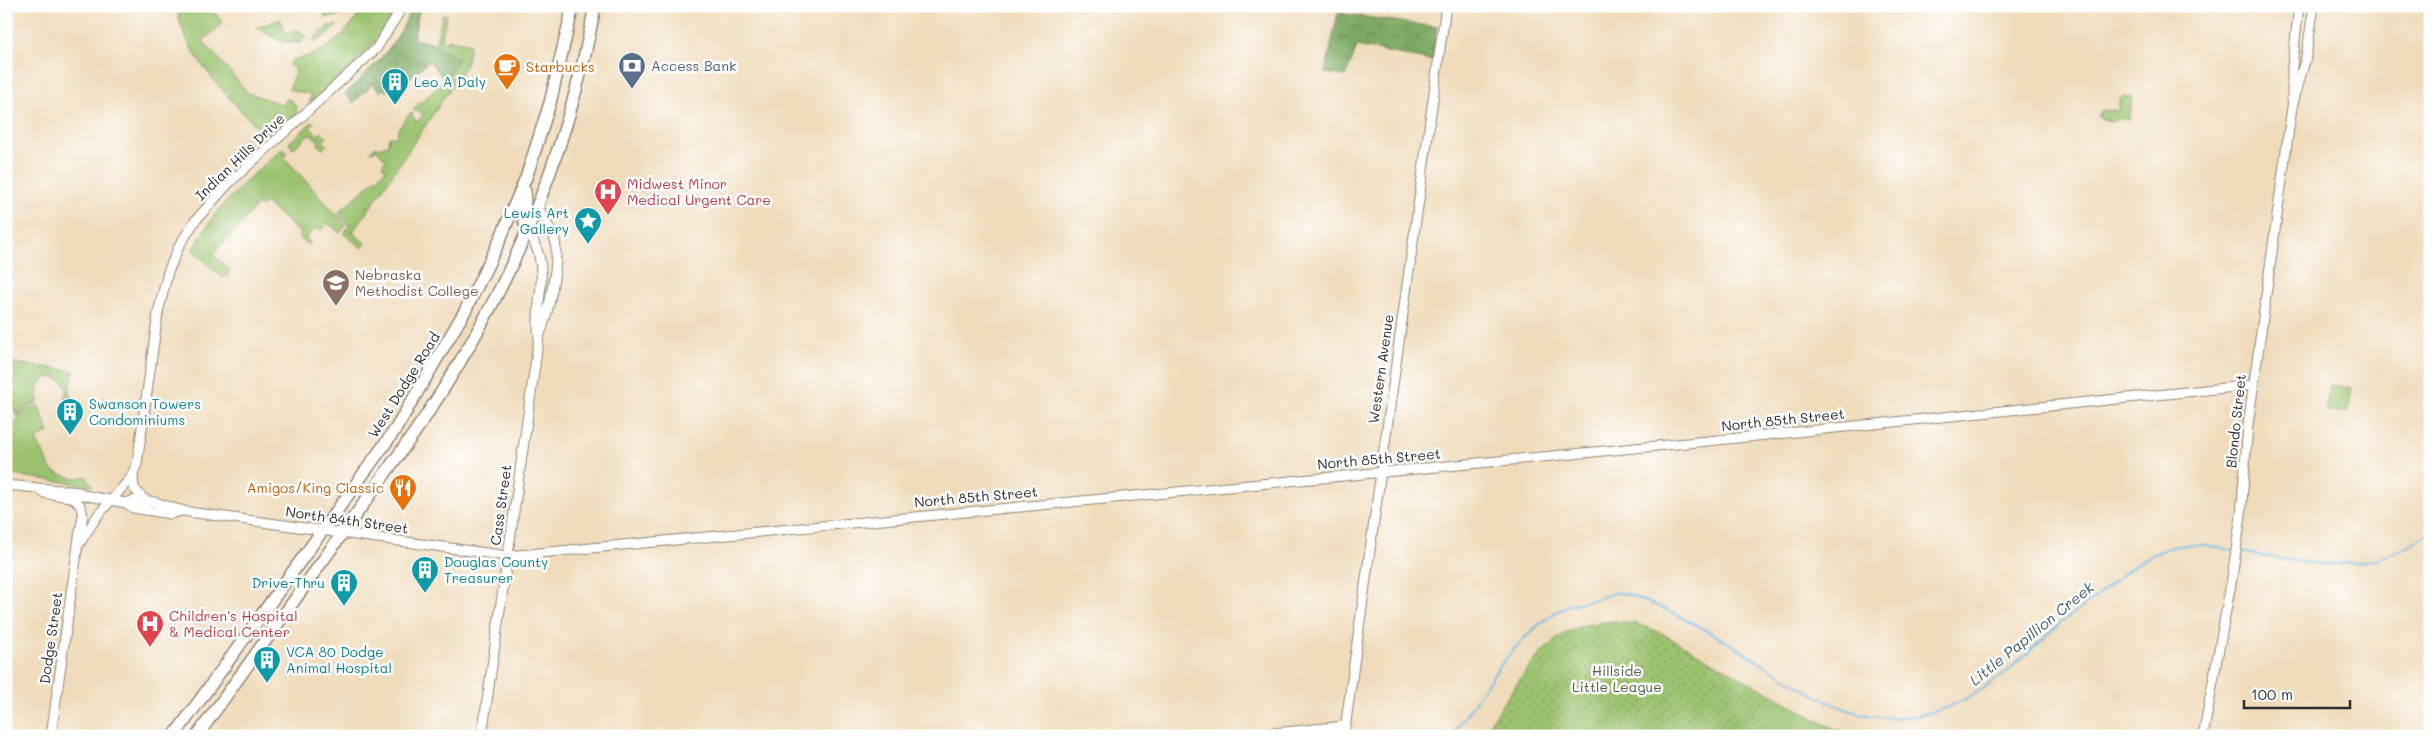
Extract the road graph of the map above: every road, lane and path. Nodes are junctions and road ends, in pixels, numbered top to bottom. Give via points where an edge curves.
1 (403, 6) edge
2 (573, 6) edge
3 (596, 6) edge
4 (1446, 6) edge
5 (2299, 6) edge
6 (2314, 6) edge
7 (2292, 108) junction
8 (526, 178) junction
9 (539, 205) junction
10 (529, 231) junction
11 (539, 337) junction
12 (2254, 386) junction
13 (1380, 473) junction
14 (133, 474) junction
15 (6, 485) edge
16 (40, 489) junction
17 (87, 496) junction
18 (72, 497) junction
19 (111, 500) junction
20 (146, 502) junction
21 (126, 503) junction
22 (182, 511) junction
23 (323, 531) junction
24 (341, 533) junction
25 (79, 544) junction
26 (508, 556) junction
27 (1345, 726) junction
28 (51, 736) edge
29 (174, 736) edge
30 (197, 736) edge
31 (482, 736) edge
32 (1244, 736) edge
33 (1344, 736) edge
34 (2202, 736) edge

1 - 14 street, Indian Hills Drive via 376,49 228,183 195,221 179,246 168,272 160,306
2 - 8 highway, West Dodge Road via 550,104
3 - 9 highway via 572,109
4 - 13 street, Western Avenue
5 - 7 street, Blondo Street via 2292,67
6 - 7 street, Blondo Street via 2306,57
7 - 12 street, Blondo Street
8 - 10 highway via 524,220
8 - 23 highway, West Dodge Road via 492,257 445,347 395,430
9 - 10 highway
9 - 11 street, Cass Street via 553,235 556,251 548,312
10 - 11 street, Cass Street via 541,265 536,316
10 - 24 highway via 480,328 446,386
11 - 26 street, Cass Street
12 - 13 street, North 85th Street
12 - 34 street, Blondo Street via 2240,528
13 - 26 street, North 85th Street
13 - 27 street, Western Avenue
14 - 19 street, Indian Hills Drive
14 - 20 street via 134,488
15 - 16 street
16 - 17 street via 80,492
16 - 18 street via 44,493
17 - 18 street
17 - 19 street, North 84th Street
18 - 25 street, Dodge Street via 83,513
19 - 21 street, North 84th Street
19 - 25 street, Dodge Street
20 - 21 street, North 84th Street via 133,500
20 - 22 street, North 84th Street
21 - 22 street, North 84th Street via 133,508 171,514
22 - 23 street, North 84th Street
23 - 24 street, North 84th Street
23 - 29 highway, West Dodge Road
24 - 26 street, North 84th Street
24 - 30 highway
25 - 28 street, Dodge Street
26 - 31 street, Cass Street
27 - 32 street
27 - 33 street, Western Avenue

